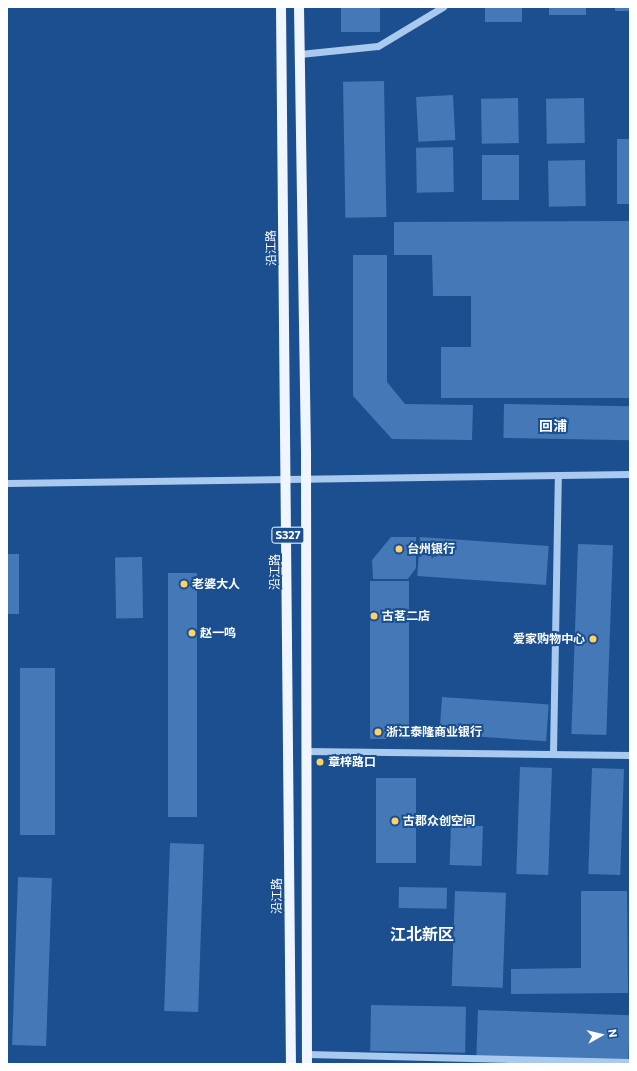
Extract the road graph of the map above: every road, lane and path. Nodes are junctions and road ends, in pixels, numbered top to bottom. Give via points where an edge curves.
1 (281, 7) edge
2 (299, 7) edge
3 (443, 7) edge
4 (300, 54) junction
5 (630, 474) edge
6 (558, 475) junction
7 (287, 478) junction
8 (306, 479) junction
9 (7, 483) edge
10 (306, 751) junction
11 (553, 754) junction
12 (630, 756) edge
13 (307, 1059) edge
14 (630, 1062) edge
15 (291, 1064) edge

1 - 7 main road, 沿江路 / S327
2 - 4 main road
3 - 4 street via 378,46
4 - 8 main road
5 - 6 street
6 - 8 street
6 - 11 street
7 - 8 street
7 - 9 street
7 - 15 main road, 沿江路 / S327
8 - 10 main road
10 - 11 street
10 - 13 main road
11 - 12 street
13 - 14 street

